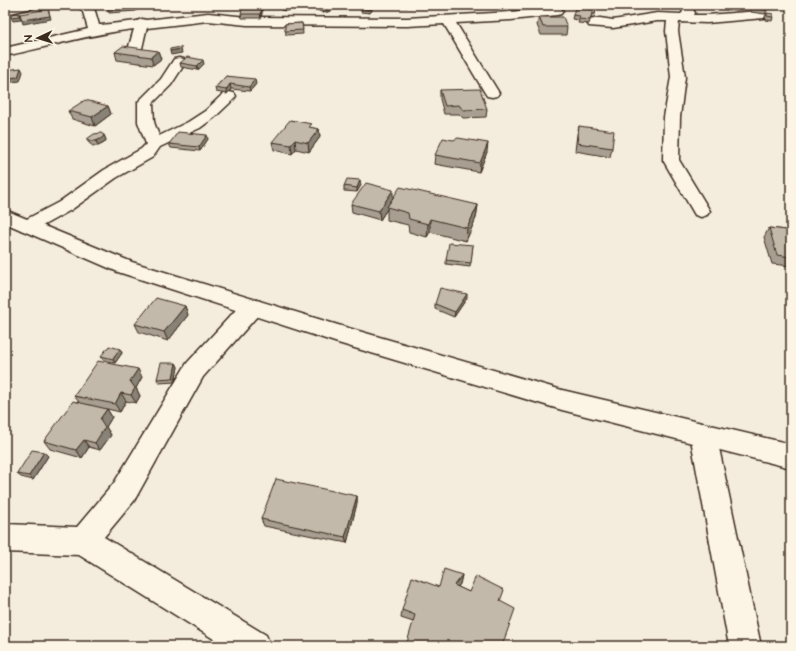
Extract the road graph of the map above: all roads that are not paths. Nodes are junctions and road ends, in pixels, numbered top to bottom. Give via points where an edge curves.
1 (29, 5) edge
2 (84, 5) edge
3 (223, 6) dead end
4 (5, 10) edge
5 (557, 11) dead end
6 (685, 11) edge
7 (760, 15) edge
8 (208, 18) junction
9 (448, 19) junction
10 (593, 23) dead end
11 (142, 24) junction
12 (101, 29) junction
13 (5, 52) edge
14 (134, 53) edge
15 (179, 62) edge
16 (492, 93) dead end
17 (229, 96) dead end
18 (154, 144) junction
19 (701, 211) dead end
20 (5, 216) edge
21 (28, 226) junction
22 (252, 307) junction
23 (702, 434) junction
24 (791, 456) edge
25 (5, 538) edge
26 (83, 541) junction
27 (255, 646) edge
28 (745, 646) edge

1 - 4 street
2 - 12 street via 89,10 93,27
3 - 8 street
5 - 9 street
6 - 7 street via 707,19
6 - 10 street via 631,22
6 - 19 street via 673,20 678,77 672,118 671,160
8 - 9 street via 340,22
8 - 11 street
9 - 16 street
11 - 12 street
11 - 14 street
12 - 13 street
15 - 18 street via 166,82 145,102 146,122
17 - 18 street via 194,125
18 - 21 street via 148,153 110,174 65,206
20 - 21 street
21 - 22 street via 125,267
22 - 23 street via 562,400
22 - 26 street via 195,370 124,492
23 - 24 street
23 - 28 street
25 - 26 street
26 - 27 street

